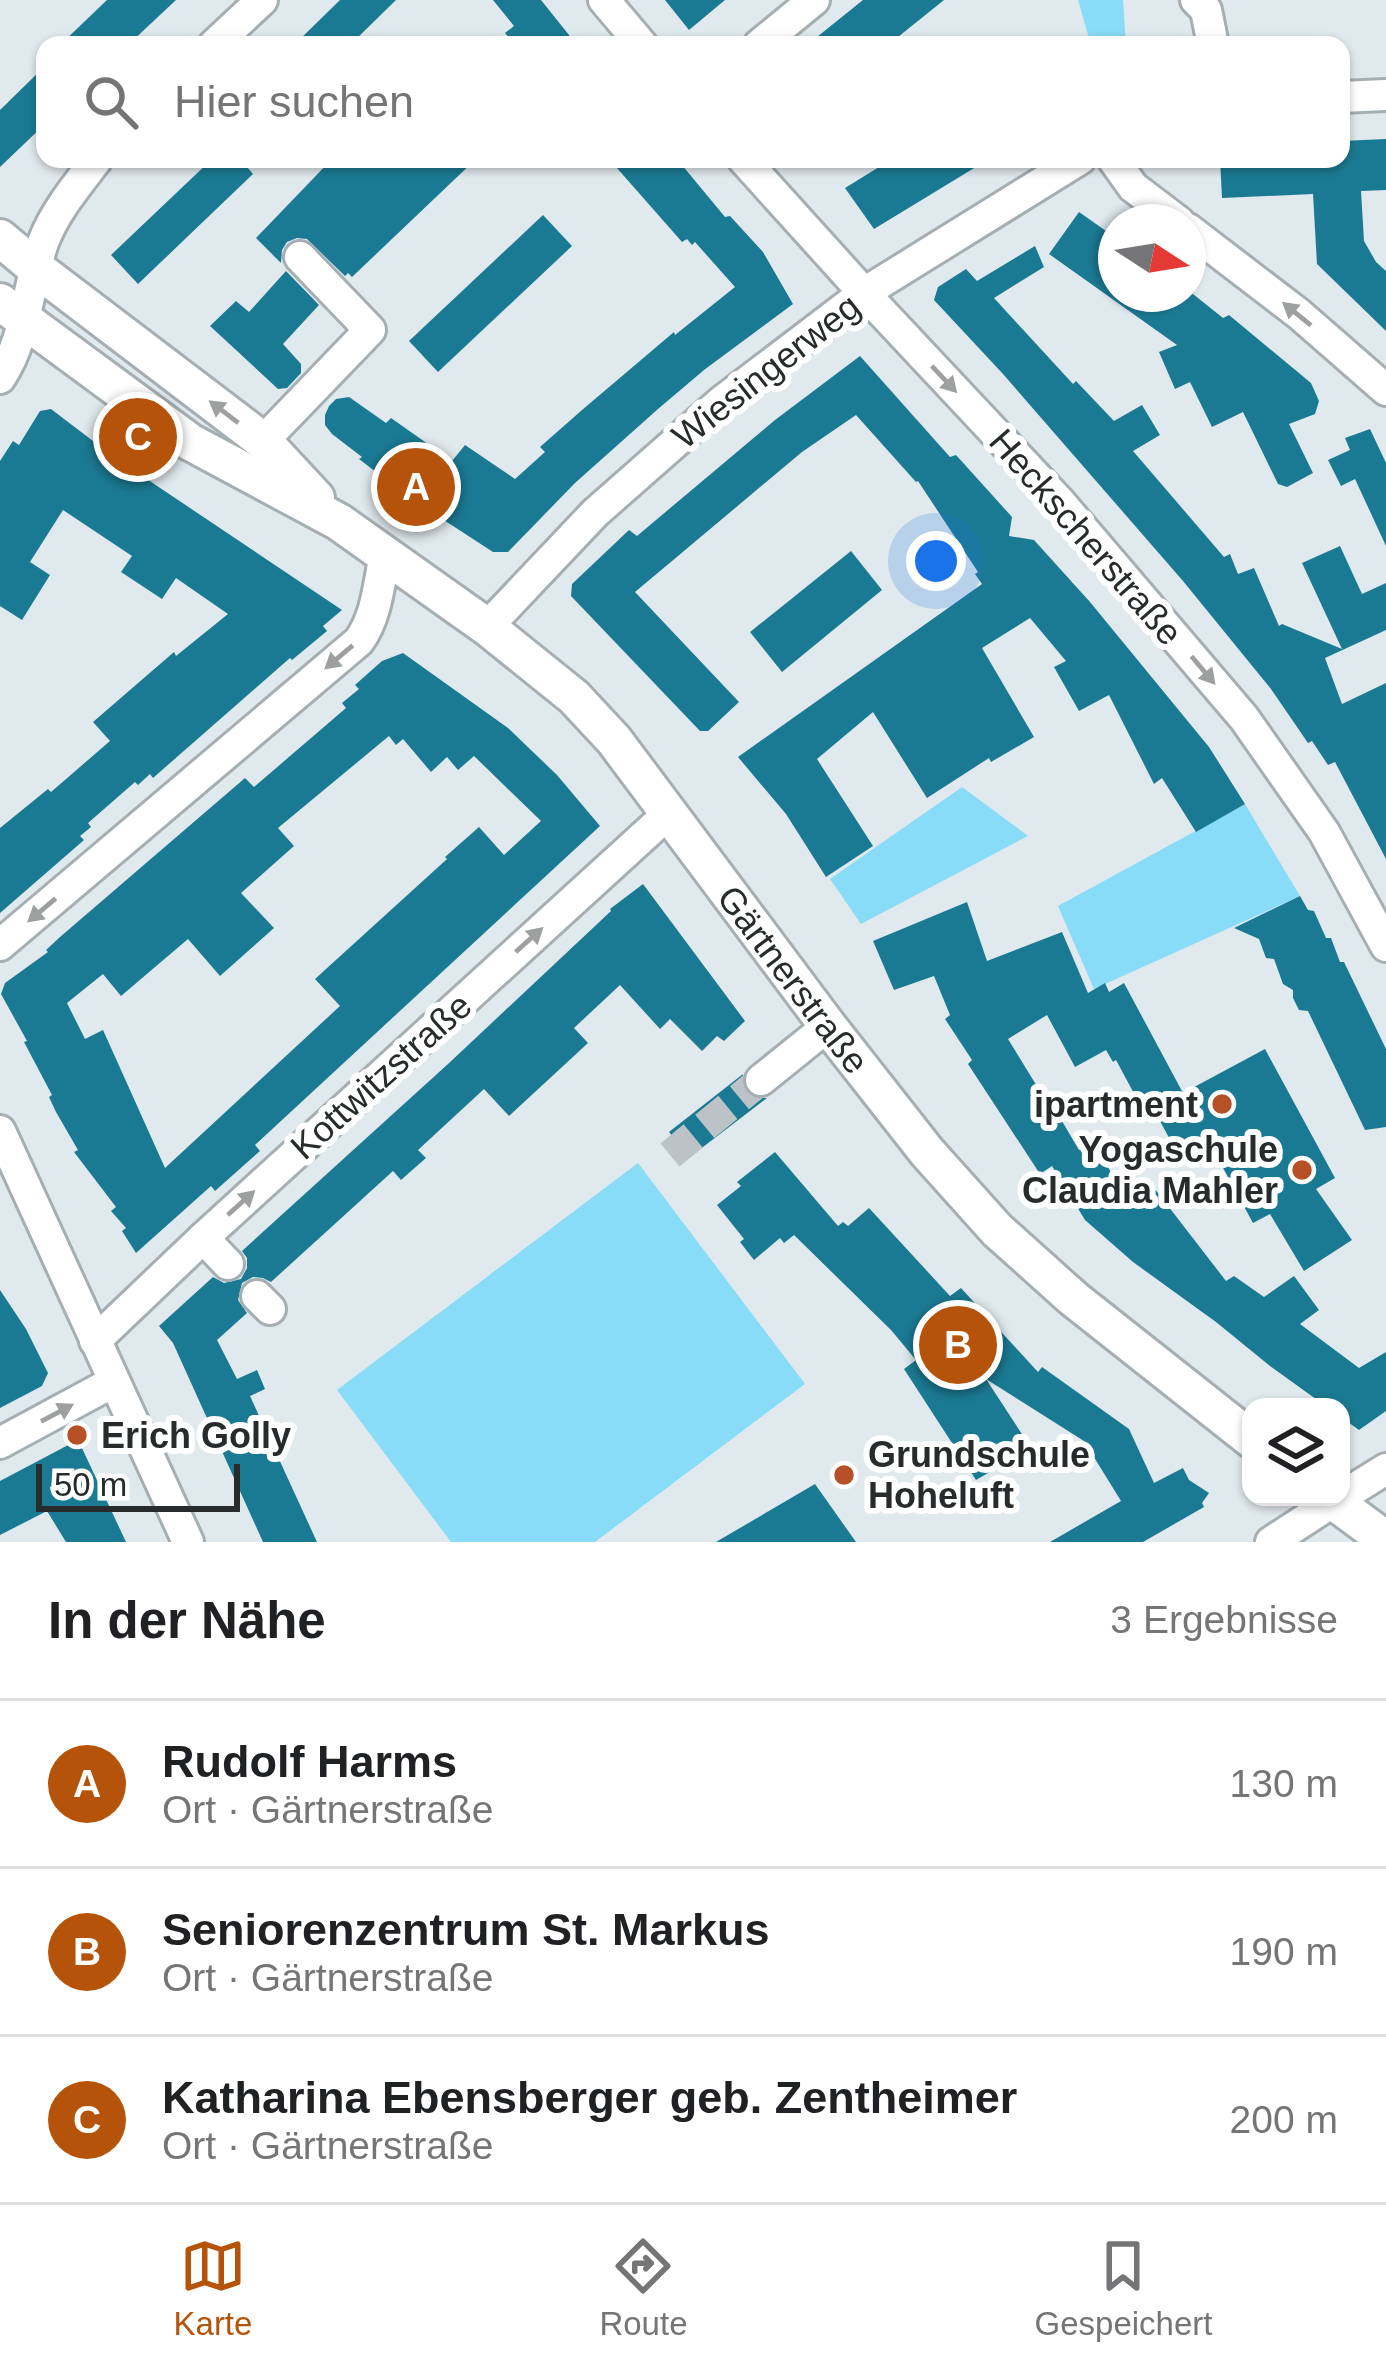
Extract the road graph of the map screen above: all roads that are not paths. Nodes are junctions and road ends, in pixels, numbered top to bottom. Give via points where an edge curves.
1 (262, 0) edge
2 (604, 0) edge
3 (814, 0) edge
4 (1196, 0) edge
5 (224, 36) edge
6 (634, 36) edge
7 (770, 36) edge
8 (1211, 36) edge
9 (1386, 95) edge
10 (1350, 97) edge
11 (91, 168) edge
12 (751, 168) edge
13 (1065, 168) edge
14 (1119, 168) edge
15 (1155, 204) edge
16 (0, 238) edge
17 (1206, 243) edge
18 (300, 256) dead end
19 (37, 269) junction
20 (864, 293) junction
21 (12, 311) edge
22 (0, 378) edge
23 (1386, 390) edge
24 (262, 441) junction
25 (339, 522) junction
26 (385, 554) junction
27 (487, 627) junction
28 (669, 813) junction
29 (0, 945) edge
30 (1386, 946) edge
31 (828, 1026) junction
32 (761, 1080) tunnel mouth
33 (0, 1132) edge
34 (203, 1238) junction
35 (227, 1264) dead end
36 (94, 1341) junction
37 (113, 1382) junction
38 (1242, 1432) edge
39 (0, 1443) edge
40 (1386, 1469) edge
41 (1350, 1490) edge
42 (1324, 1506) edge
43 (1346, 1506) edge
44 (1386, 1540) edge
45 (188, 1542) edge
46 (1271, 1542) edge

1 - 5 street
2 - 6 street
3 - 7 street
4 - 8 street
9 - 10 street
11 - 19 street via 57,214
12 - 20 street, Heckscherstraße
13 - 20 street, Wiesingerweg
14 - 15 street
16 - 19 main road, Gärtnerstraße
23 -> 17 street
18 - 24 street via 370,329
19 - 21 street
24 -> 19 main road, Gärtnerstraße
20 - 27 street, Wiesingerweg via 721,402 595,513
20 -> 30 street, Heckscherstraße via 1059,502 1244,718 1324,832
21 - 22 street via 18,343
21 - 25 main road, Gärtnerstraße via 190,442
24 - 25 main road, Gärtnerstraße
25 - 26 main road, Gärtnerstraße
26 - 27 main road, Gärtnerstraße
26 -> 29 street via 358,641
27 - 28 main road, Gärtnerstraße via 574,697
28 - 31 main road, Gärtnerstraße
34 -> 28 street, Kottwitzstraße
31 - 32 street
31 - 38 main road, Gärtnerstraße via 997,1230
33 - 36 street
34 - 35 street
34 - 36 street, Kottwitzstraße
36 - 37 street
39 -> 37 street
37 - 45 street
40 - 41 street
42 - 46 street
43 - 44 main road

